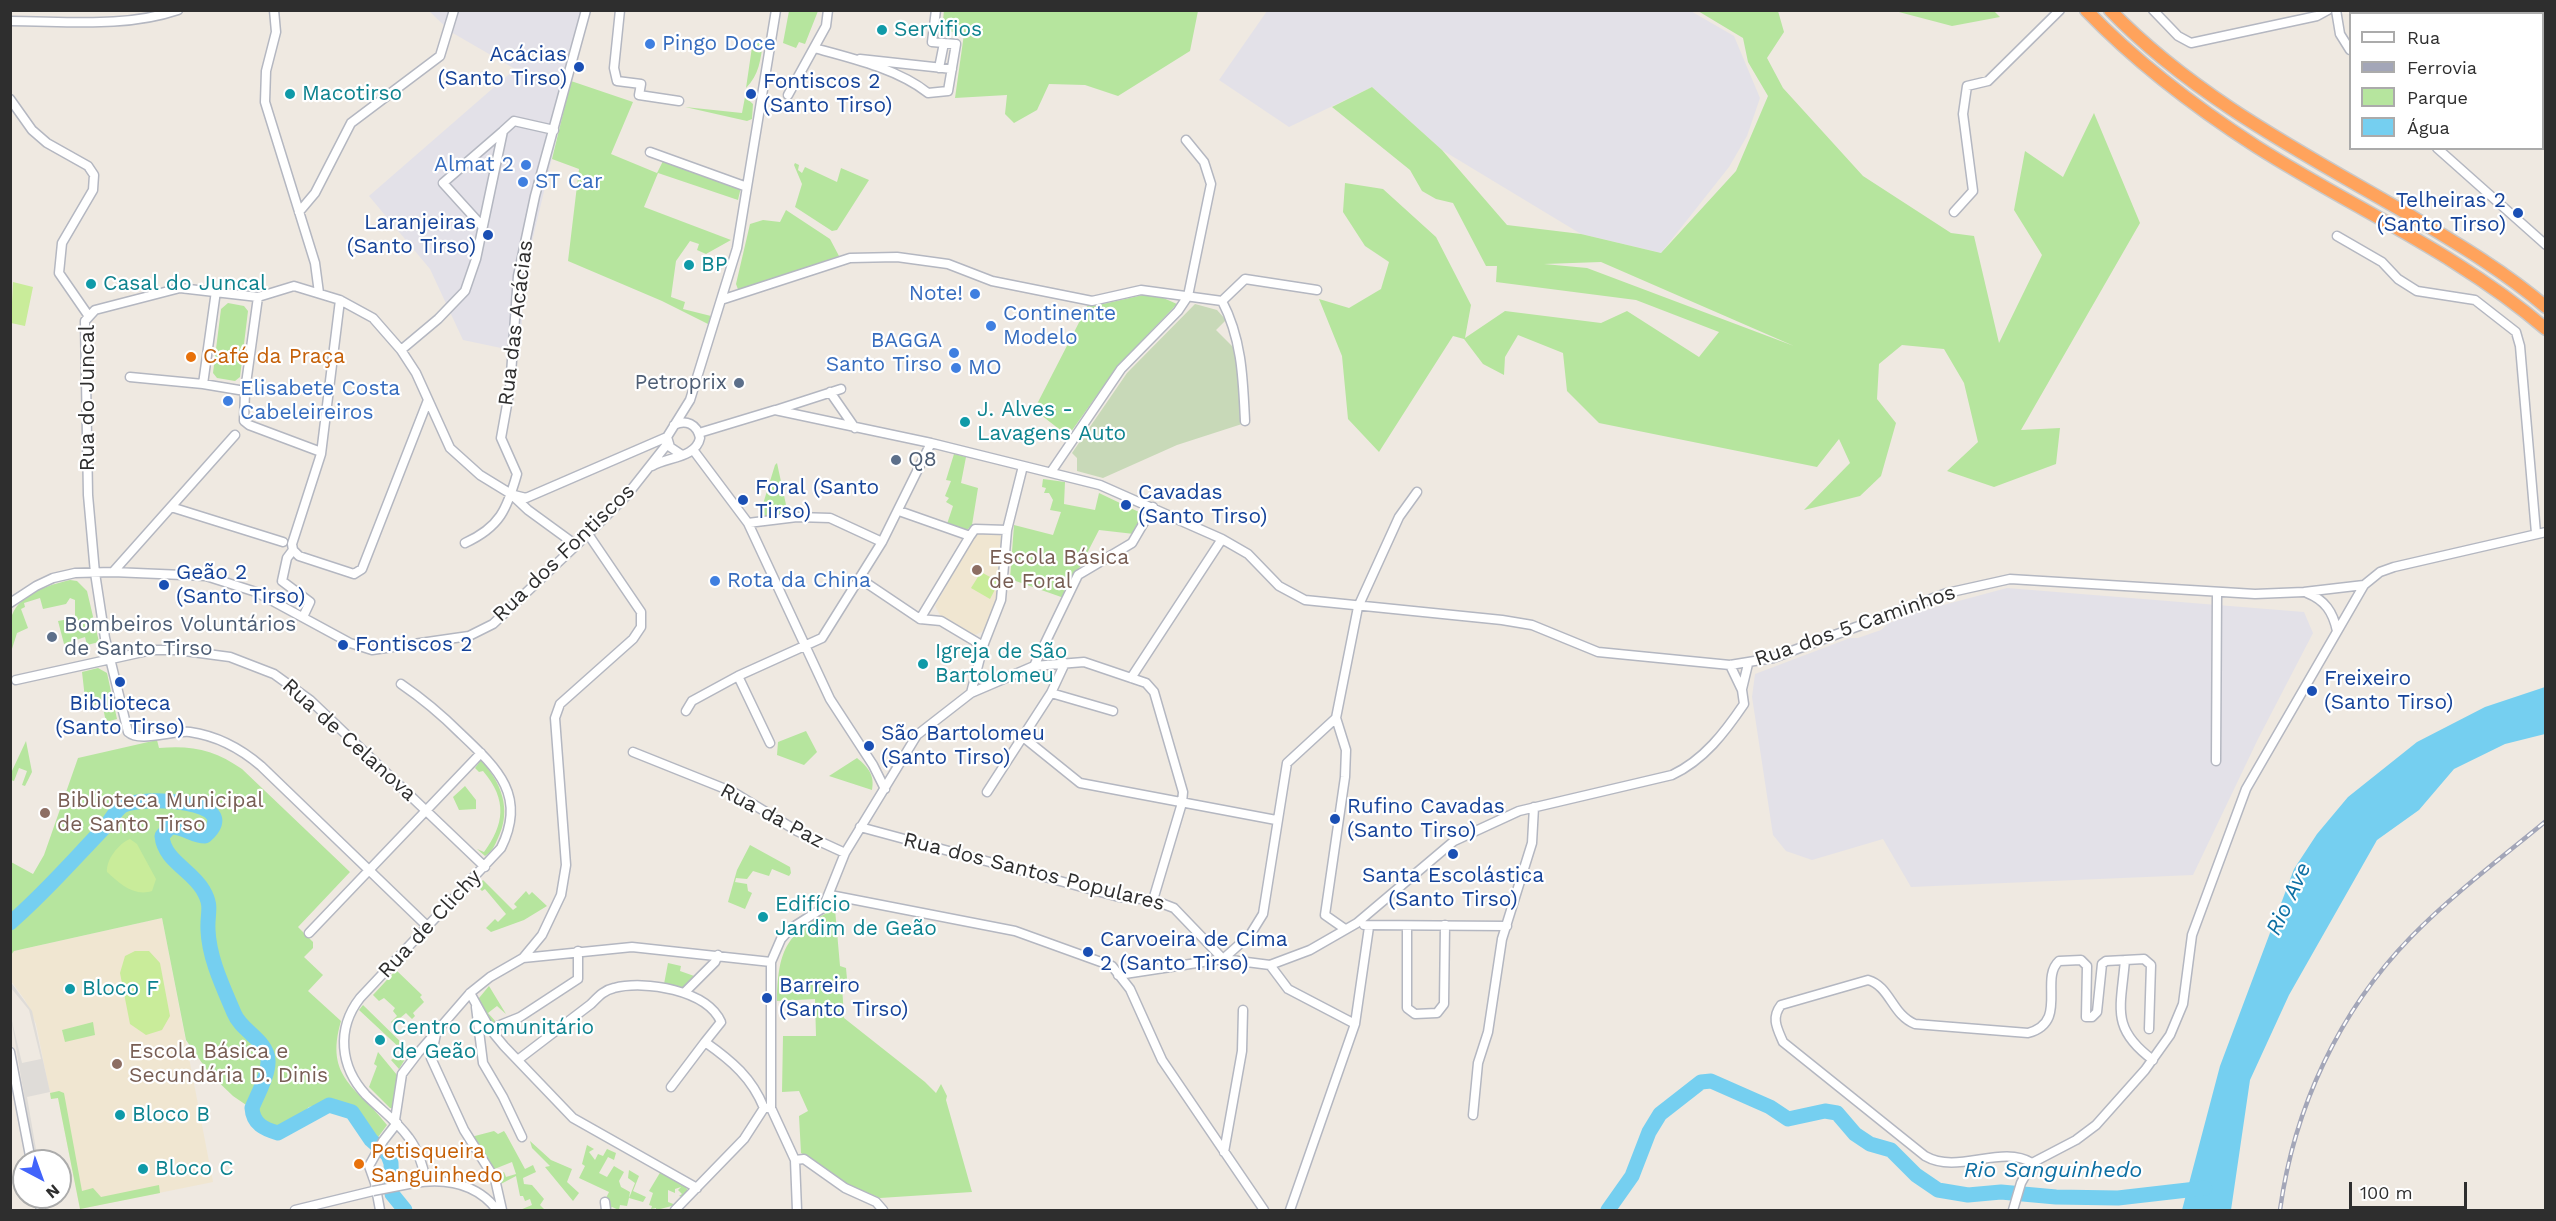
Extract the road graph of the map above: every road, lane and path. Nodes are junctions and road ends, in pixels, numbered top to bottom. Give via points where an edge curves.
1 (178, 10) edge
2 (274, 10) edge
3 (454, 10) edge
4 (586, 10) edge
5 (620, 10) edge
6 (776, 10) edge
7 (828, 10) edge
8 (936, 10) edge
9 (2060, 10) edge
10 (2086, 10) edge
11 (2110, 10) edge
12 (2153, 10) edge
13 (2328, 10) edge
14 (2336, 10) edge
15 (10, 21) edge
16 (944, 43) junction
17 (814, 48) junction
18 (2349, 48) edge
19 (848, 57) junction
20 (939, 68) junction
21 (952, 69) junction
22 (788, 95) dead end
23 (10, 99) edge
24 (679, 101) dead end
25 (554, 130) junction
26 (502, 132) junction
27 (1186, 140) dead end
28 (2439, 150) edge
29 (650, 152) dead end
30 (747, 187) junction
31 (299, 212) junction
32 (1954, 212) dead end
33 (482, 226) junction
34 (2337, 236) dead end
35 (2546, 245) edge
36 (1317, 290) dead end
37 (216, 291) junction
38 (319, 293) junction
39 (1188, 296) junction
40 (258, 297) junction
41 (724, 299) junction
42 (340, 300) junction
43 (1222, 301) junction
44 (2546, 307) edge
45 (88, 315) junction
46 (2546, 329) edge
47 (401, 350) junction
48 (130, 377) dead end
49 (203, 384) junction
50 (841, 389) dead end
51 (245, 391) junction
52 (830, 393) junction
53 (428, 400) junction
54 (690, 400) junction
55 (775, 410) junction
56 (1245, 421) dead end
57 (691, 424) junction
58 (673, 426) junction
59 (855, 428) junction
60 (699, 434) junction
61 (235, 435) dead end
62 (667, 440) junction
63 (931, 443) junction
64 (646, 445) junction
65 (694, 451) junction
66 (321, 452) junction
67 (682, 454) junction
68 (654, 462) junction
69 (1023, 466) junction
70 (1051, 472) junction
71 (1417, 492) dead end
72 (511, 494) junction
73 (171, 507) junction
74 (1153, 507) junction
75 (899, 511) junction
76 (748, 523) junction
77 (1006, 530) junction
78 (2541, 533) edge
79 (588, 534) junction
80 (970, 536) junction
81 (1222, 538) junction
82 (283, 542) dead end
83 (882, 542) junction
84 (465, 543) dead end
85 (576, 544) junction
86 (293, 550) junction
87 (113, 572) junction
88 (95, 573) junction
89 (859, 578) junction
90 (2364, 585) junction
91 (2304, 592) junction
92 (2217, 593) junction
93 (10, 603) edge
94 (1358, 607) junction
95 (303, 617) junction
96 (920, 619) junction
97 (2337, 631) junction
98 (807, 646) junction
99 (983, 646) junction
100 (110, 659) junction
101 (1065, 663) junction
102 (1748, 664) junction
103 (1730, 665) junction
104 (1034, 666) junction
105 (738, 676) junction
106 (1131, 678) junction
107 (16, 680) dead end
108 (401, 684) dead end
109 (1742, 690) junction
110 (971, 693) junction
111 (1051, 693) junction
112 (686, 711) dead end
113 (1113, 711) dead end
114 (1336, 718) junction
115 (1023, 737) junction
116 (770, 743) dead end
117 (481, 753) junction
118 (633, 753) dead end
119 (2216, 761) dead end
120 (885, 789) junction
121 (987, 792) dead end
122 (1182, 803) junction
123 (1534, 807) junction
124 (426, 810) junction
125 (1276, 820) junction
126 (860, 827) junction
127 (845, 853) junction
128 (485, 867) junction
129 (369, 870) junction
130 (830, 895) junction
131 (1153, 900) junction
132 (1357, 923) junction
133 (1445, 925) junction
134 (1407, 926) junction
135 (1507, 926) junction
136 (428, 927) junction
137 (1369, 927) junction
138 (1346, 929) junction
139 (309, 933) dead end
140 (578, 951) junction
141 (718, 955) junction
142 (523, 958) junction
143 (1223, 959) junction
144 (2125, 960) junction
145 (771, 962) junction
146 (1270, 965) junction
147 (1118, 975) junction
148 (685, 992) junction
149 (470, 993) junction
150 (476, 1004) junction
151 (1243, 1010) dead end
152 (1355, 1024) junction
153 (490, 1029) junction
154 (2149, 1029) dead end
155 (437, 1030) junction
156 (705, 1042) junction
157 (10, 1052) edge
158 (519, 1059) junction
159 (2153, 1060) junction
160 (672, 1087) dead end
161 (768, 1108) junction
162 (1473, 1115) dead end
163 (396, 1121) junction
164 (522, 1137) dead end
165 (29, 1149) edge
166 (1224, 1152) junction
167 (795, 1160) junction
168 (2032, 1163) junction
169 (369, 1166) junction
170 (361, 1172) dead end
171 (426, 1181) junction
172 (697, 1188) junction
173 (334, 1206) edge
174 (2015, 1206) edge
175 (295, 1210) edge
176 (380, 1210) edge
177 (500, 1210) edge
178 (675, 1210) edge
179 (797, 1210) edge
180 (883, 1210) edge
181 (1264, 1210) edge
182 (1290, 1210) edge

1 - 15 street via 154,18 106,22
2 - 31 street via 276,33 266,71 265,102
3 - 31 street via 441,56 351,123 315,194
4 - 25 street, Rua das Acácias
5 - 24 street via 616,81 641,84 639,95
6 - 30 street
7 - 17 street via 826,26
8 - 16 street via 932,42
9 - 32 street via 1988,81 1967,86 1963,114 1973,190
10 - 46 highway via 2114,39 2186,99 2258,147 2451,259
11 - 44 highway via 2195,84 2267,133 2460,245
12 - 13 street via 2178,36 2191,43 2272,27
14 - 18 street via 2340,34
16 - 20 street
16 - 21 street via 956,44
17 - 19 street
17 - 22 street
19 - 20 street
19 - 21 street via 916,84 928,93 948,91
20 - 21 street
23 - 45 street, Rua do Juncal via 32,130 88,166 94,176 93,190 62,243 59,273
25 - 26 street via 514,121
25 - 72 street, Rua das Acácias via 518,276 510,388 501,438 517,474
26 - 33 street
26 - 33 street via 443,183
27 - 39 street via 1204,162 1211,184
28 - 35 street
29 - 30 street
30 - 41 street
31 - 38 street via 315,263
33 - 47 street via 465,291
34 - 78 street via 2382,262 2417,291 2475,300 2516,332
36 - 43 street via 1245,279
37 - 40 street
37 - 45 street via 180,288
37 - 49 street
38 - 40 street via 294,286
38 - 42 street
39 - 41 street via 1141,290 1092,301 1011,286 948,264 897,257 850,258
39 - 43 street
39 - 70 street via 1121,369
40 - 51 street
41 - 54 street
42 - 47 street via 373,318
42 - 66 street
43 - 56 street via 1232,321 1243,366
45 - 88 street, Rua do Juncal via 83,351
47 - 53 street
48 - 49 street
49 - 51 street
50 - 52 street
51 - 66 street via 244,421
52 - 55 street
52 - 59 street
53 - 72 street via 450,448 480,475
53 - 86 street via 362,569 354,574 299,556
54 - 57 street
54 - 58 street
55 - 59 street, Rua dos 5 Caminhos
55 - 60 street
57 - 58 street
57 - 60 street
58 - 62 street
59 - 63 street, Rua dos 5 Caminhos
60 - 65 street
61 - 73 street
62 - 64 street
62 - 67 street via 673,451
62 - 68 street, Rua dos Fontiscos
63 - 69 street, Rua dos 5 Caminhos
63 - 75 street
64 - 68 street via 655,452
64 - 72 street via 526,498
65 - 67 street
65 - 76 street
66 - 86 street
67 - 68 street
68 - 79 street, Rua dos Fontiscos
69 - 70 street, Rua dos 5 Caminhos
69 - 77 street
70 - 74 street, Rua dos 5 Caminhos via 1100,484
71 - 94 street via 1399,517
72 - 84 street, Rua das Acácias via 500,520
72 - 85 street
73 - 82 street
73 - 87 street
74 - 81 street, Rua dos 5 Caminhos
74 - 104 street via 1132,543 1078,575
75 - 80 street
75 - 83 street
76 - 83 street via 830,518
76 - 98 street
77 - 80 street via 975,529
77 - 99 street via 1001,600
78 - 90 street via 2394,567
79 - 85 street, Rua dos Fontiscos
79 - 142 street via 641,612 641,627 633,639 560,704 555,718 566,866 561,895 547,925
80 - 96 street
81 - 94 street, Rua dos 5 Caminhos via 1248,554 1279,586 1305,600
81 - 106 street
83 - 89 street
85 - 95 street, Rua dos Fontiscos via 492,624 469,636 372,650 350,643
86 - 95 street via 287,558 282,582 310,602
87 - 88 street, Rua dos Fontiscos
87 - 95 street, Rua dos Fontiscos via 206,576 256,592
88 - 93 street, Rua dos Fontiscos via 53,578
88 - 100 street, Rua do Juncal
89 - 96 street
89 - 98 street via 822,638
90 - 91 street, Rua dos 5 Caminhos
90 - 97 street
91 - 92 street, Rua dos 5 Caminhos
91 - 97 street via 2319,598 2330,609
92 - 102 street, Rua dos 5 Caminhos via 2010,579 1947,593
92 - 119 street
94 - 103 street, Rua dos 5 Caminhos via 1502,620 1532,625 1599,652
94 - 114 street
96 - 99 street via 941,621
97 - 159 street via 2246,789 2192,935 2188,978 2176,1023
98 - 105 street
98 - 120 street via 830,699
99 - 110 street
100 - 107 street, Rua de Celanova
100 - 124 street, Rua de Celanova via 152,650 209,652 274,674 310,700
100 - 129 street, Rua do Juncal via 125,728 133,737 188,732 225,741 261,766
101 - 104 street
101 - 106 street via 1084,662
101 - 111 street
102 - 103 street, Rua dos 5 Caminhos
102 - 109 street
103 - 109 street
104 - 110 street
105 - 112 street via 692,701
105 - 116 street
106 - 122 street via 1146,683 1154,692 1183,792
108 - 117 street, Rua de Clichy via 426,700
109 - 123 street via 1744,704 1726,731 1690,767 1672,775
110 - 120 street via 917,735
111 - 113 street
111 - 115 street
114 - 125 street via 1287,763
114 - 138 street via 1346,750 1345,777 1325,915
115 - 121 street
115 - 122 street via 1080,783
117 - 124 street
117 - 128 street, Rua de Clichy via 502,777 511,813 508,834
118 - 127 street, Rua da Paz via 733,792 797,831
120 - 126 street
122 - 125 street
122 - 131 street
123 - 132 street via 1454,841
123 - 135 street via 1532,843
124 - 128 street, Rua de Celanova
124 - 129 street
125 - 143 street via 1263,914 1250,935
126 - 127 street
126 - 131 street, Rua dos Santos Populares via 1119,897
127 - 130 street
128 - 136 street, Rua de Clichy
129 - 136 street
129 - 139 street
130 - 145 street via 823,908 790,928
130 - 147 street via 1015,931 1112,966
131 - 143 street, Rua dos Santos Populares via 1174,908
132 - 137 street
132 - 138 street
133 - 134 street
133 - 134 street via 1444,1004 1437,1013 1415,1014 1407,1008
133 - 135 street
134 - 137 street
135 - 162 street via 1488,1032 1478,1063
136 - 163 street, Rua de Clichy via 360,998 346,1023 344,1048 354,1080
137 - 152 street
138 - 146 street via 1310,951
140 - 141 street via 632,947
140 - 142 street
140 - 153 street via 578,979 520,1017
141 - 145 street
141 - 148 street
142 - 149 street
143 - 146 street
143 - 147 street
144 - 154 street via 2144,959 2151,965
144 - 159 street via 2121,1025 2130,1040
144 - 168 street via 2102,964 2097,1012 2092,1017 2086,1017 2087,966 2081,960 2057,962 2050,1015 2028,1033 1915,1023 1901,1016 1879,985 1868,980 1781,1005 1775,1012 1775,1024 1783,1042 1925,1156 1952,1162 2021,1156
145 - 161 street
146 - 152 street via 1288,989
147 - 166 street via 1130,989 1162,1060
148 - 156 street via 717,1013 721,1022
148 - 158 street via 664,987 614,987 601,993
149 - 150 street
149 - 155 street
150 - 153 street
150 - 164 street via 483,1063
151 - 166 street via 1242,1051
152 - 182 street
153 - 158 street
155 - 163 street via 402,1074
155 - 177 street via 431,1058 464,1130 495,1179
156 - 160 street
156 - 161 street via 736,1065
157 - 165 street
158 - 172 street via 573,1118
159 - 168 street via 2096,1125
161 - 167 street
161 - 172 street
163 - 169 street
163 - 171 street, Rua de Clichy via 418,1153
166 - 181 street
167 - 179 street
167 - 180 street via 804,1159
168 - 174 street
169 - 170 street
169 - 176 street
171 - 173 street, bridge via 374,1191
171 - 177 street via 473,1188
172 - 178 street
173 - 175 street

